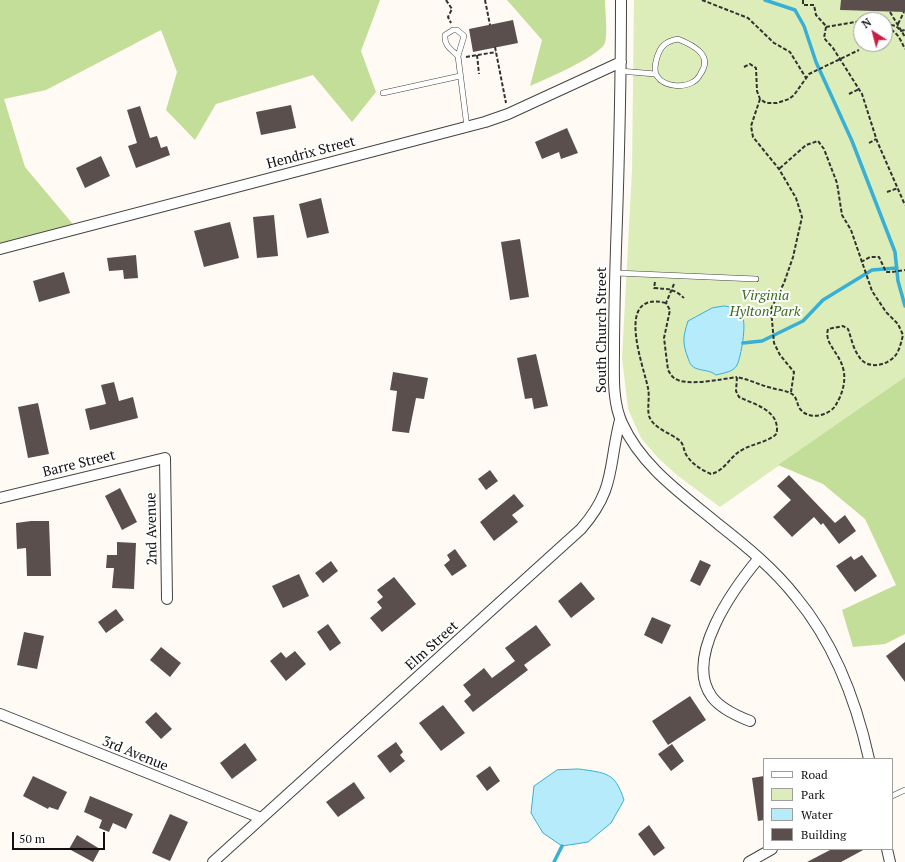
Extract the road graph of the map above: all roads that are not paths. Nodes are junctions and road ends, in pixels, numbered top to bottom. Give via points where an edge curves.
1 (621, 0) edge
2 (458, 56) junction
3 (620, 67) junction
4 (656, 74) junction
5 (460, 76) junction
6 (383, 93) dead end
7 (468, 127) junction
8 (0, 249) edge
9 (616, 273) junction
10 (756, 279) dead end
11 (620, 420) junction
12 (165, 458) joint
13 (0, 498) edge
14 (759, 558) junction
15 (168, 599) dead end
16 (0, 714) edge
17 (750, 722) dead end
18 (869, 758) edge
19 (905, 790) edge
20 (893, 796) edge
21 (261, 818) junction
22 (770, 850) edge
23 (887, 850) edge
24 (213, 862) edge
25 (748, 862) edge
26 (890, 862) edge

1 - 3 street, South Church Street
2 - 2 lane via 464,36 453,30 445,35 445,41
2 - 5 lane
3 - 4 lane
3 - 7 street, Hendrix Street via 508,114
3 - 9 street, South Church Street
4 - 4 lane via 659,79 671,84 682,87 688,85 704,70 704,56 699,50 681,40 670,41 661,48 655,64
5 - 6 lane
5 - 7 lane
7 - 8 street, Hendrix Street
9 - 10 lane
9 - 11 street, South Church Street via 614,378
11 - 14 street, South Church Street via 647,463
11 - 21 street, Elm Street via 607,489 598,508 580,530
12 - 13 street, Barre Street
12 - 15 street, 2nd Avenue
14 - 17 street via 738,584 718,618 704,663 712,696 729,712
14 - 18 street, South Church Street via 796,596 825,638 849,688
16 - 21 street, 3rd Avenue
19 - 20 lane
21 - 24 street, Elm Street
22 - 25 street
23 - 26 street

